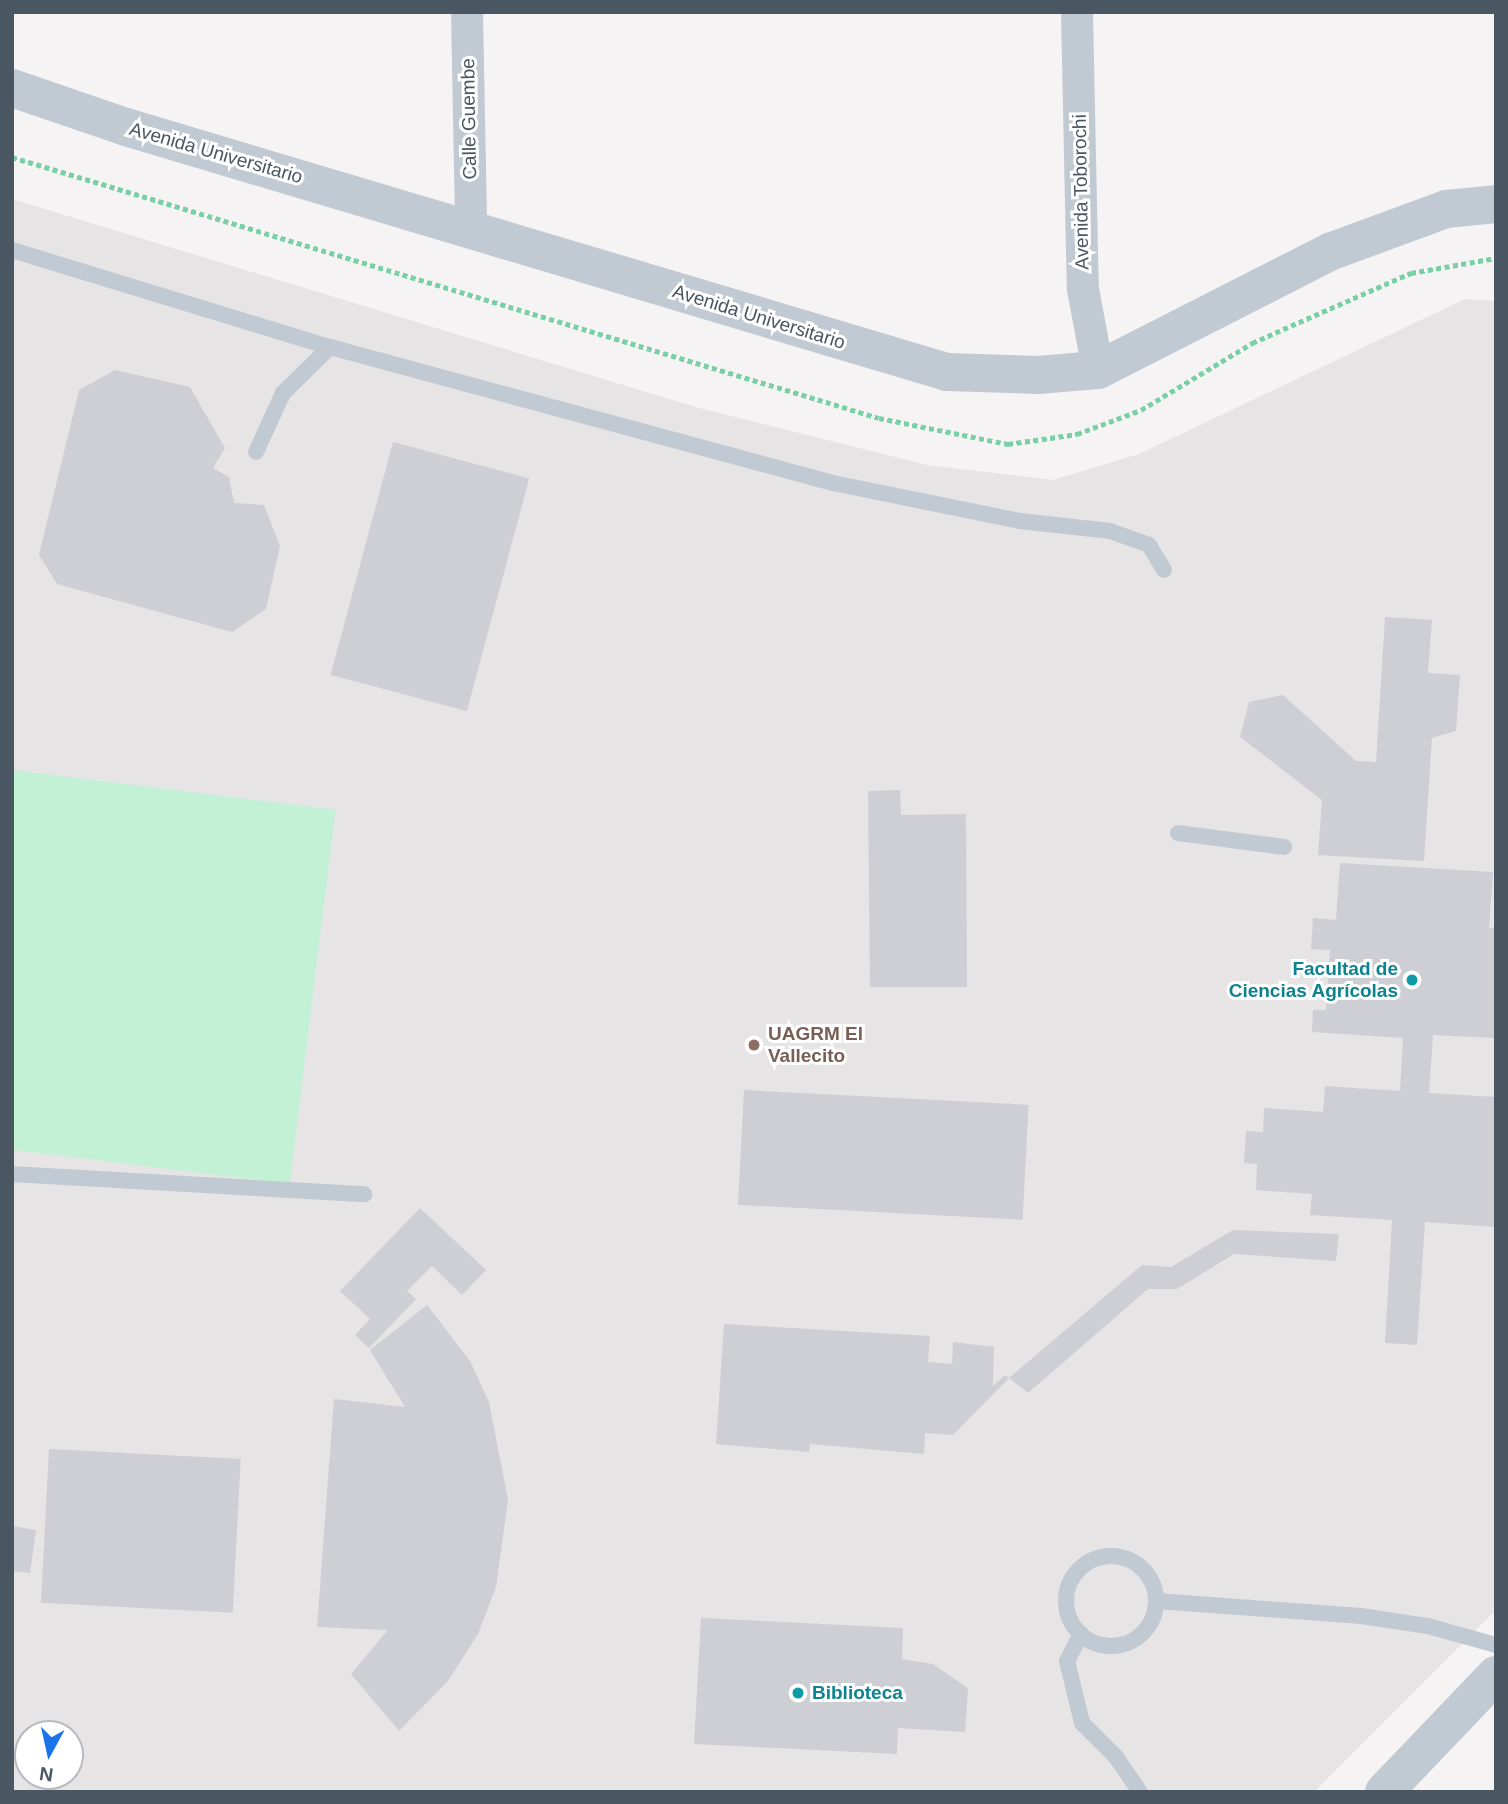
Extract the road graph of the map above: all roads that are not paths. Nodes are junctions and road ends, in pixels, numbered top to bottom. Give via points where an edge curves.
1 (467, 12) edge
2 (1077, 12) edge
3 (12, 88) edge
4 (1496, 204) edge
5 (471, 227) junction
6 (12, 250) edge
7 (330, 347) junction
8 (1098, 370) junction
9 (256, 453) dead end
10 (1164, 570) dead end
11 (1178, 833) dead end
12 (1284, 846) dead end
13 (12, 1174) edge
14 (364, 1194) dead end
15 (1157, 1601) junction
16 (1081, 1634) junction
17 (1496, 1645) edge
18 (1496, 1675) edge
19 (1386, 1791) edge
20 (1140, 1792) edge

1 - 5 street, Calle Guembe
2 - 8 street, Avenida Toborochi via 1083,289
3 - 5 street, Avenida Universitario via 126,127
4 - 8 street, Avenida Universitario via 1446,209 1332,251
5 - 8 street, Avenida Universitario via 947,372 1038,375
6 - 7 lane
7 - 9 lane via 283,393
7 - 10 lane via 833,483 1020,521 1110,531 1149,545
11 - 12 lane
13 - 14 lane
15 - 16 lane via 1150,1623 1136,1639 1107,1646
15 - 16 lane via 1154,1586 1136,1563 1107,1556 1093,1560 1071,1579 1067,1594 1066,1608
15 - 17 lane via 1361,1616 1428,1626
16 - 20 lane via 1067,1661 1082,1723 1116,1757
18 - 19 street

